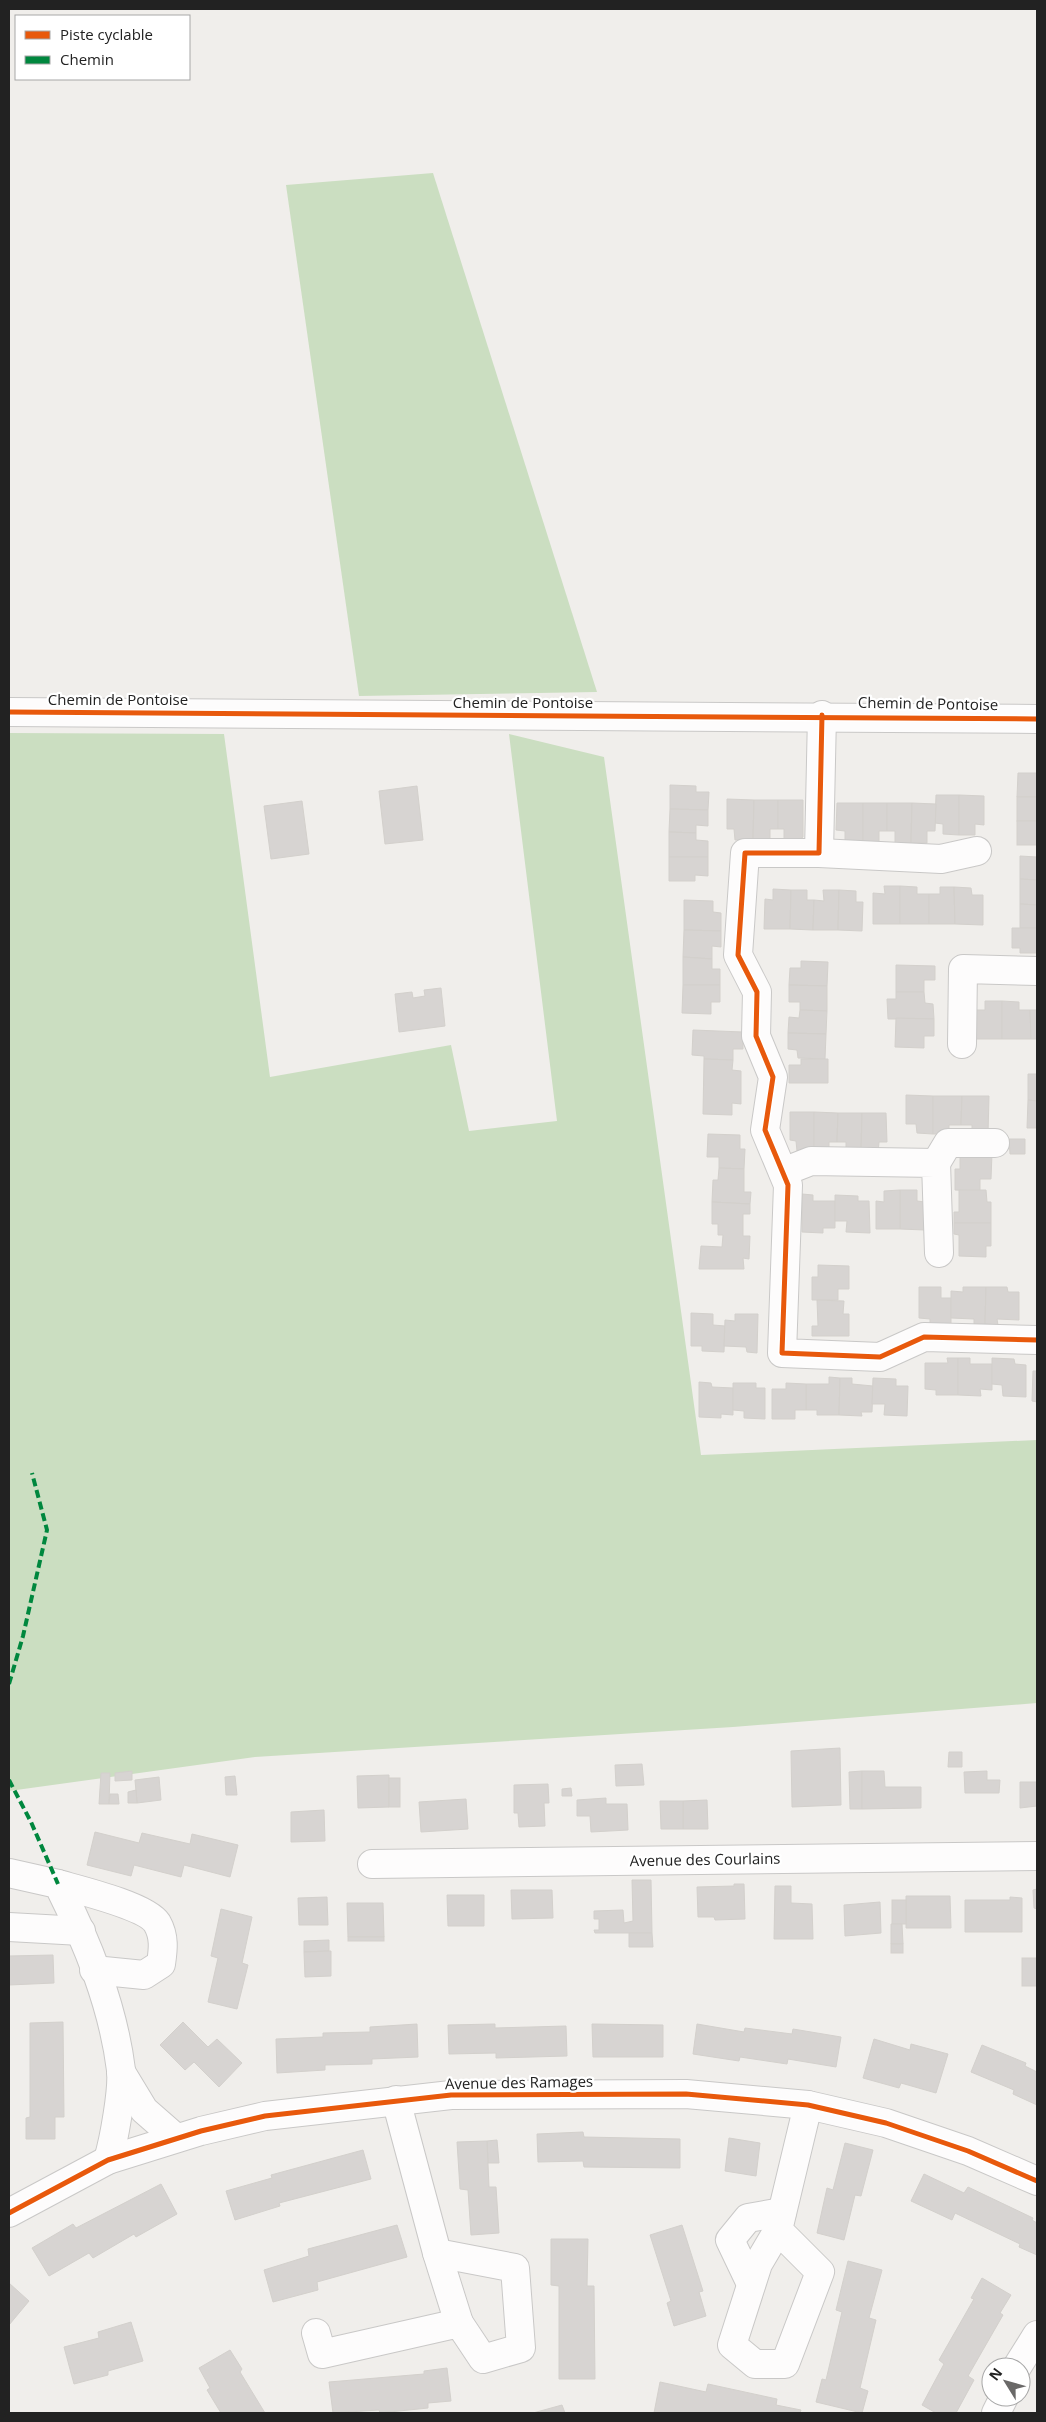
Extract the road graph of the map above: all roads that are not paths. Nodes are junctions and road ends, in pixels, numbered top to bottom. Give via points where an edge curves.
1 (9, 712) edge
2 (822, 716) junction
3 (1037, 718) edge
4 (977, 852) dead end
5 (819, 853) junction
6 (1037, 971) edge
7 (962, 1044) dead end
8 (996, 1143) dead end
9 (936, 1162) junction
10 (783, 1172) junction
11 (939, 1253) dead end
12 (1037, 1340) edge
13 (1037, 1856) edge
14 (372, 1864) dead end
15 (9, 1873) edge
16 (58, 1884) junction
17 (9, 1927) edge
18 (81, 1931) junction
19 (94, 1970) junction
20 (121, 2072) junction
21 (396, 2100) junction
22 (808, 2106) junction
23 (176, 2138) junction
24 (108, 2160) junction
25 (1037, 2181) edge
26 (9, 2213) edge
27 (780, 2221) junction
28 (437, 2253) junction
29 (752, 2284) junction
30 (460, 2323) junction
31 (316, 2333) dead end
32 (1037, 2335) edge
33 (1023, 2357) edge

1 - 2 street, Chemin de Pontoise
2 - 3 street, Chemin de Pontoise
2 - 5 street
4 - 5 street via 941,859
5 - 10 street via 745,853 738,956 756,992 756,1036 772,1077 765,1130
6 - 7 street via 963,968
8 - 9 street via 948,1144
9 - 10 street via 811,1161
9 - 11 street
10 - 12 street via 788,1185 782,1353 880,1357 924,1337
13 - 14 street, Avenue des Courlains
15 - 16 street
16 - 18 street
16 - 19 street via 138,1909 156,1922 164,1942 161,1964 144,1975
17 - 18 street
18 - 19 street
19 - 20 street via 108,2010
20 - 23 street via 144,2110
20 - 24 street via 114,2142
21 - 22 street, Avenue des Ramages via 451,2095 686,2094
21 - 23 street, Avenue des Ramages via 265,2116
21 - 28 street
22 - 25 street, Avenue des Ramages via 886,2122 968,2151
22 - 27 street
23 - 24 street, Avenue des Ramages
24 - 26 street, Avenue des Ramages
27 - 29 street via 758,2264
27 - 29 street via 748,2218 730,2240
27 - 29 street via 820,2272 785,2364 755,2364 732,2345
28 - 30 street
28 - 30 street via 515,2268 521,2348 483,2359
30 - 31 street via 322,2354
32 - 33 street

